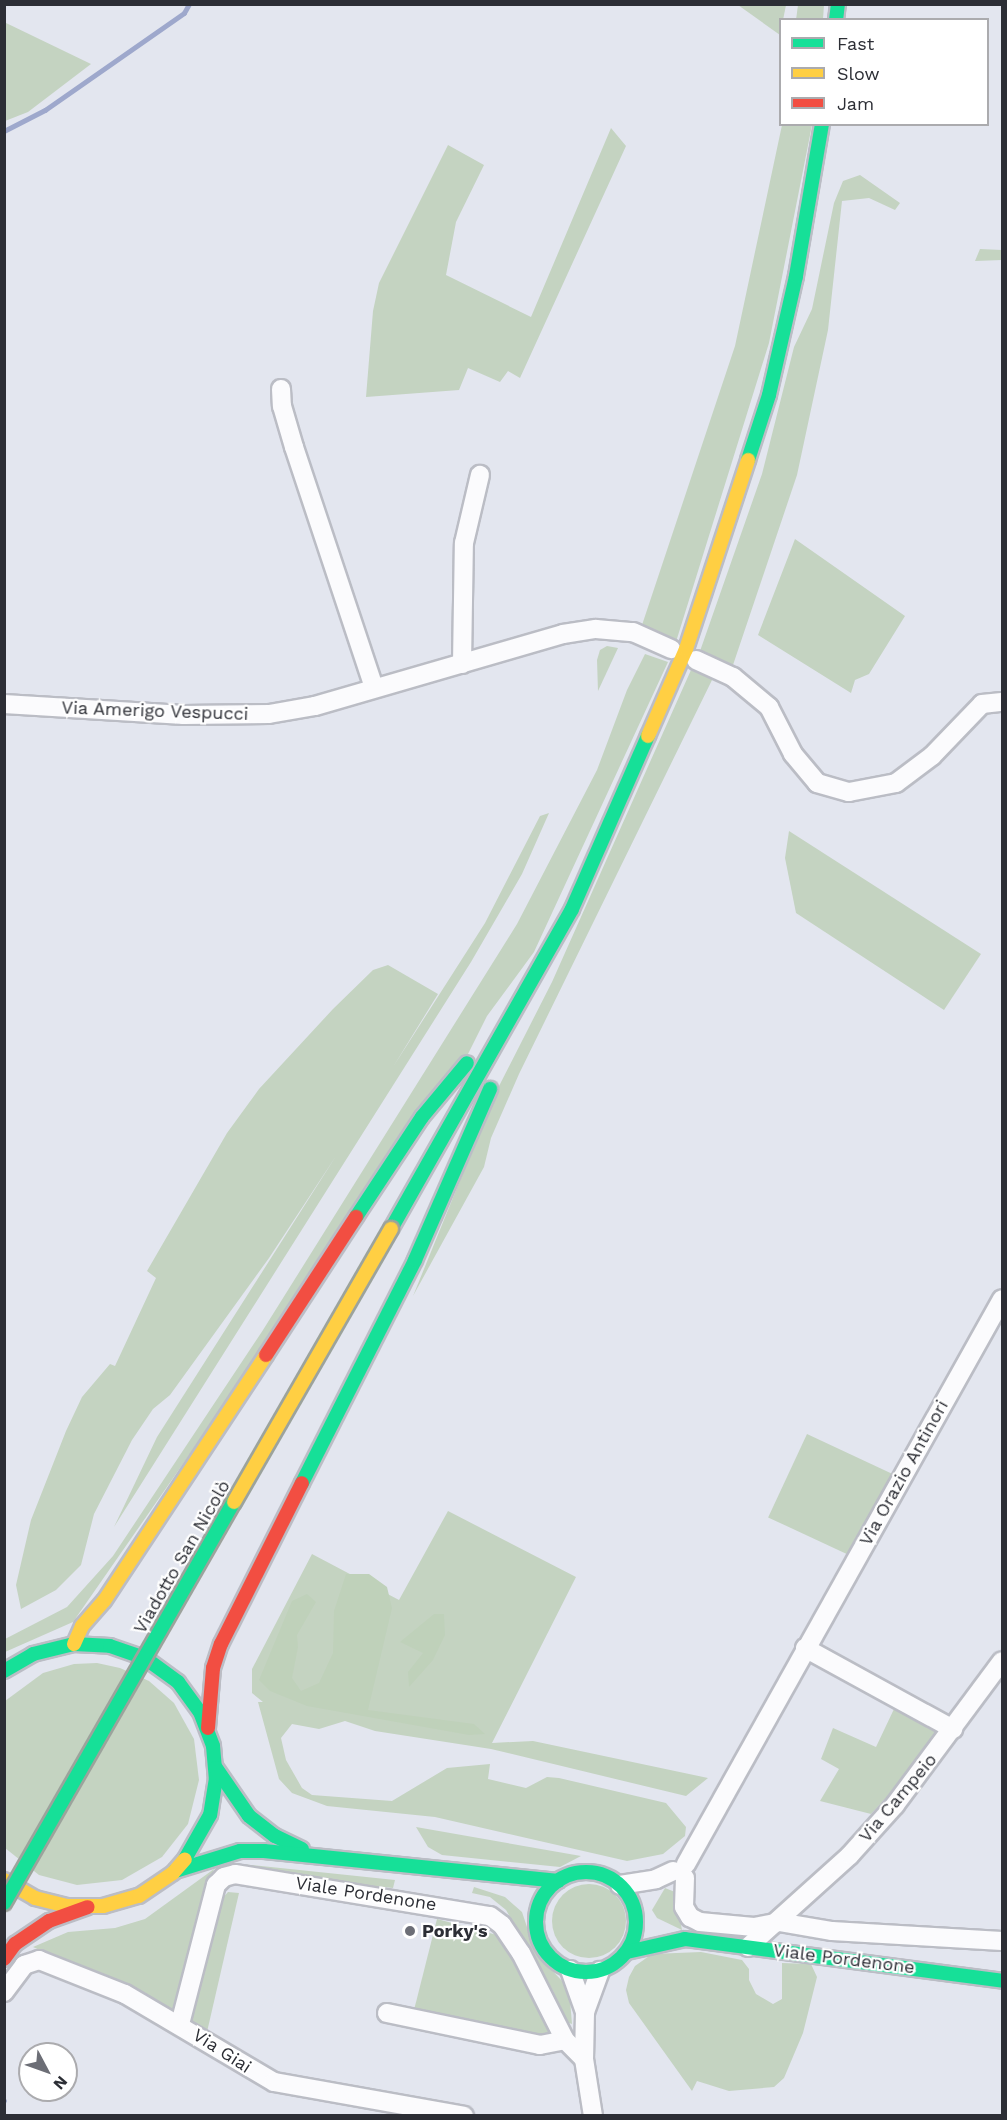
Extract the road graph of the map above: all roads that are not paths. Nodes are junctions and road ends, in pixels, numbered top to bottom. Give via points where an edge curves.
1 (822, 126) edge
2 (281, 389) dead end
3 (480, 475) dead end
4 (671, 648) dead end
5 (696, 660) dead end
6 (462, 664) junction
7 (374, 687) junction
8 (1002, 702) edge
9 (4, 704) edge
10 (528, 987) junction
11 (1002, 1299) edge
12 (74, 1644) junction
13 (805, 1648) junction
14 (1002, 1661) edge
15 (4, 1671) edge
16 (208, 1728) junction
17 (953, 1729) junction
18 (216, 1768) junction
19 (310, 1853) junction
20 (176, 1871) junction
21 (681, 1871) junction
22 (479, 1873) junction
23 (4, 1880) edge
24 (558, 1881) junction
25 (620, 1885) junction
26 (512, 1892) dead end
27 (525, 1902) dead end
28 (4, 1903) edge
29 (88, 1907) junction
30 (635, 1910) junction
31 (536, 1915) junction
32 (774, 1926) junction
33 (685, 1939) junction
34 (1002, 1941) edge
35 (748, 1947) junction
36 (775, 1951) junction
37 (627, 1952) junction
38 (4, 1959) edge
39 (570, 1970) junction
40 (600, 1971) junction
41 (1002, 1981) edge
42 (4, 1992) edge
43 (585, 2012) junction
44 (387, 2013) dead end
45 (180, 2024) junction
46 (565, 2040) junction
47 (584, 2059) junction
48 (464, 2115) edge
49 (593, 2115) edge

1 - 10 main road, Viadotto San Nicolò via 796,276 774,373 730,522 686,649 620,804 572,909
2 - 7 street via 294,447
3 - 6 street via 464,543
4 - 6 street, Via Amerigo Vespucci via 633,632 596,629 562,634
5 - 8 street via 733,677 770,707 793,754 817,783 849,792 896,783 932,756 982,704
6 - 7 street, Via Amerigo Vespucci
7 - 9 street, Via Amerigo Vespucci via 315,706 269,714 184,715
10 - 12 main road via 500,1014 474,1056 422,1117 104,1601 82,1626
10 - 16 main road via 522,1020 443,1202 221,1644 213,1668
10 - 28 main road, Viadotto San Nicolò, bridge
11 - 13 street, Via Orazio Antinori
12 - 15 main road, Viale Pordenone via 33,1654
12 - 16 main road, Viale Pordenone via 119,1648 155,1664 188,1692
13 - 17 street
13 - 21 street, Via Orazio Antinori
14 - 17 street, Via Campeio
16 - 18 main road, Viale Pordenone
17 - 32 street, Via Campeio via 895,1805
18 - 19 main road, Viale Pordenone via 249,1816 275,1836
18 - 20 main road, Viale Pordenone via 207,1824
19 - 20 main road, Viale Pordenone via 240,1851
19 - 22 main road, Viale Pordenone
20 - 29 main road, Viale Pordenone via 139,1896
21 - 25 street
21 - 32 street via 682,1901 694,1920
22 - 24 main road, Viale Pordenone
22 - 26 main road, Viale Pordenone
23 - 29 main road, Viale Pordenone via 44,1901
24 - 25 main road, Viale Pordenone via 591,1872
24 - 31 main road via 541,1900
25 - 30 main road, Viale Pordenone
27 - 31 main road
29 - 38 main road via 40,1926 15,1944
30 - 33 main road, Viale Pordenone via 655,1926
30 - 37 main road via 636,1931
31 - 39 main road via 543,1949 556,1963
32 - 34 street
32 - 35 street, Via Campeio
32 - 36 street via 767,1939
33 - 35 main road, Viale Pordenone
33 - 37 main road, Viale Pordenone
35 - 36 main road, Viale Pordenone
36 - 41 main road, Viale Pordenone
37 - 40 main road, Viale Pordenone
39 - 40 main road
39 - 43 street
40 - 43 street
42 - 45 street, Via Giai via 24,1965 39,1960 125,1994
43 - 47 street
44 - 46 street via 540,2045
45 - 46 street, Viale Pordenone via 216,1885 235,1874 490,1916 502,1925 521,1953
45 - 48 street, Via Giai via 238,2063 288,2086
46 - 47 street, Viale Pordenone
47 - 49 street

